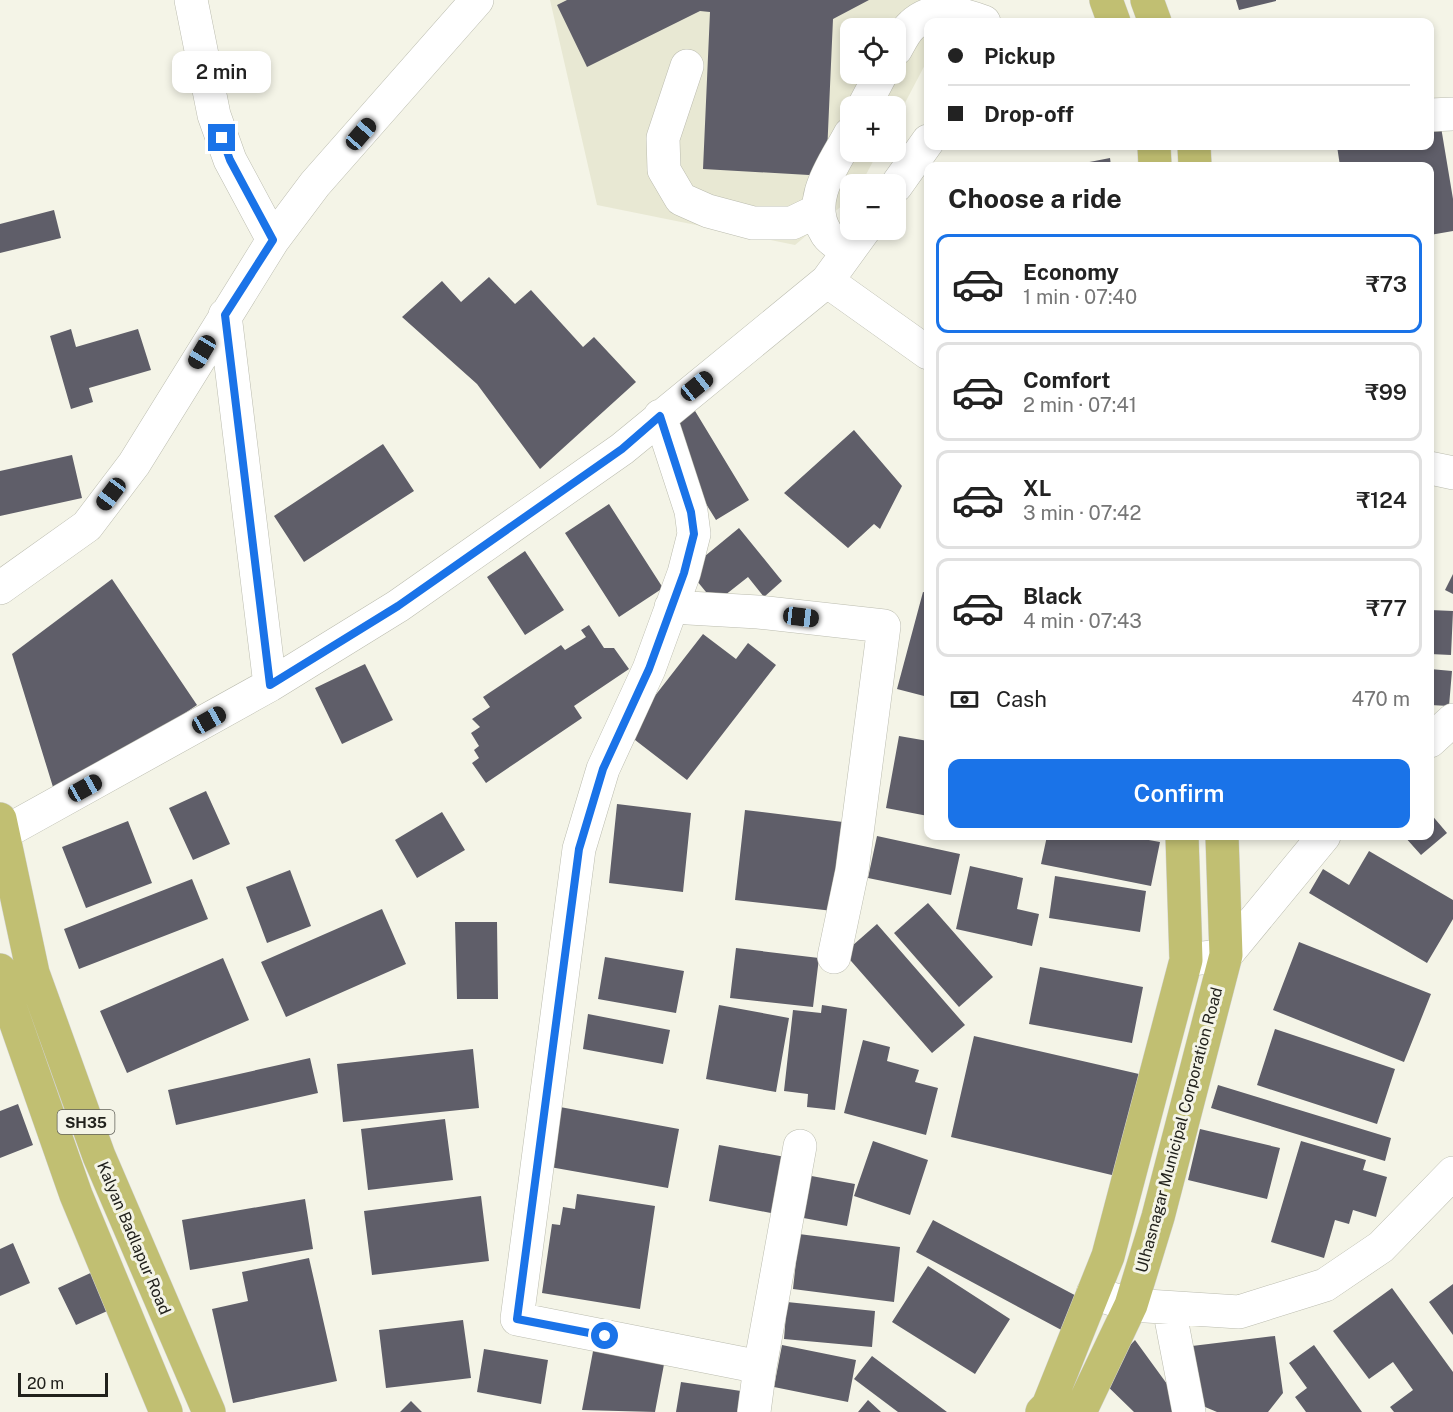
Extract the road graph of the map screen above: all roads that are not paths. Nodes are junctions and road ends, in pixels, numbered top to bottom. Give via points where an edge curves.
1 (191, 0) edge
2 (477, 0) edge
3 (1001, 0) edge
4 (1106, 0) edge
5 (1147, 0) edge
6 (977, 15) edge
7 (924, 18) edge
8 (925, 18) edge
9 (1113, 18) edge
10 (1154, 18) edge
11 (906, 33) edge
12 (687, 66) dead end
13 (1453, 114) edge
14 (1434, 115) edge
15 (924, 147) edge
16 (840, 154) edge
17 (905, 174) edge
18 (817, 211) junction
19 (840, 237) edge
20 (273, 240) junction
21 (856, 240) edge
22 (826, 281) junction
23 (225, 315) junction
24 (924, 350) edge
25 (660, 416) junction
26 (1434, 469) edge
27 (1453, 473) edge
28 (0, 588) edge
29 (671, 607) junction
30 (270, 685) junction
31 (1453, 720) edge
32 (1434, 737) edge
33 (1, 829) edge
34 (1182, 840) edge
35 (1222, 840) edge
36 (1321, 840) edge
37 (1226, 955) junction
38 (834, 957) dead end
39 (1186, 960) junction
40 (0, 970) edge
41 (800, 1146) dead end
42 (1453, 1173) edge
43 (1093, 1293) junction
44 (1131, 1305) junction
45 (1169, 1308) junction
46 (760, 1367) junction
47 (166, 1412) edge
48 (209, 1412) edge
49 (754, 1412) edge
50 (1042, 1412) edge
51 (1080, 1412) edge
52 (1189, 1412) edge

1 - 20 street via 214,115 230,160
2 - 20 street via 315,184
3 - 6 street
4 - 9 main road
5 - 10 main road
6 - 8 street via 940,11
7 - 11 street via 912,24
12 - 18 street via 663,138 664,170 681,199 753,223 792,223
13 - 14 street
15 - 17 street
16 - 18 street via 820,194
18 - 19 street via 826,235
20 - 23 street
21 - 22 street
22 - 24 street
22 - 25 street
23 - 28 street via 134,464 87,526
23 - 30 street
25 - 29 street via 691,512 694,534
25 - 30 street via 622,449 398,606
26 - 27 street
29 - 38 street via 884,626 852,871
29 - 46 street via 649,669 603,769 579,849 517,1319
30 - 33 street
31 - 32 street
33 - 48 main road, Kalyan Badlapur Road / SH35 via 33,973 99,1156
34 - 39 main road
35 - 37 main road, Ulhasnagar Municipal Corporation Road
36 - 37 street
37 - 39 street
37 - 44 main road, Ulhasnagar Municipal Corporation Road
39 - 43 main road via 1108,1256
40 - 47 main road, SH35 via 76,1195
41 - 46 street
42 - 45 street via 1381,1247 1325,1285 1239,1312
43 - 44 street
43 - 50 main road via 1048,1406
44 - 45 street
44 - 51 main road, Ulhasnagar Municipal Corporation Road
45 - 52 street
46 - 49 street

